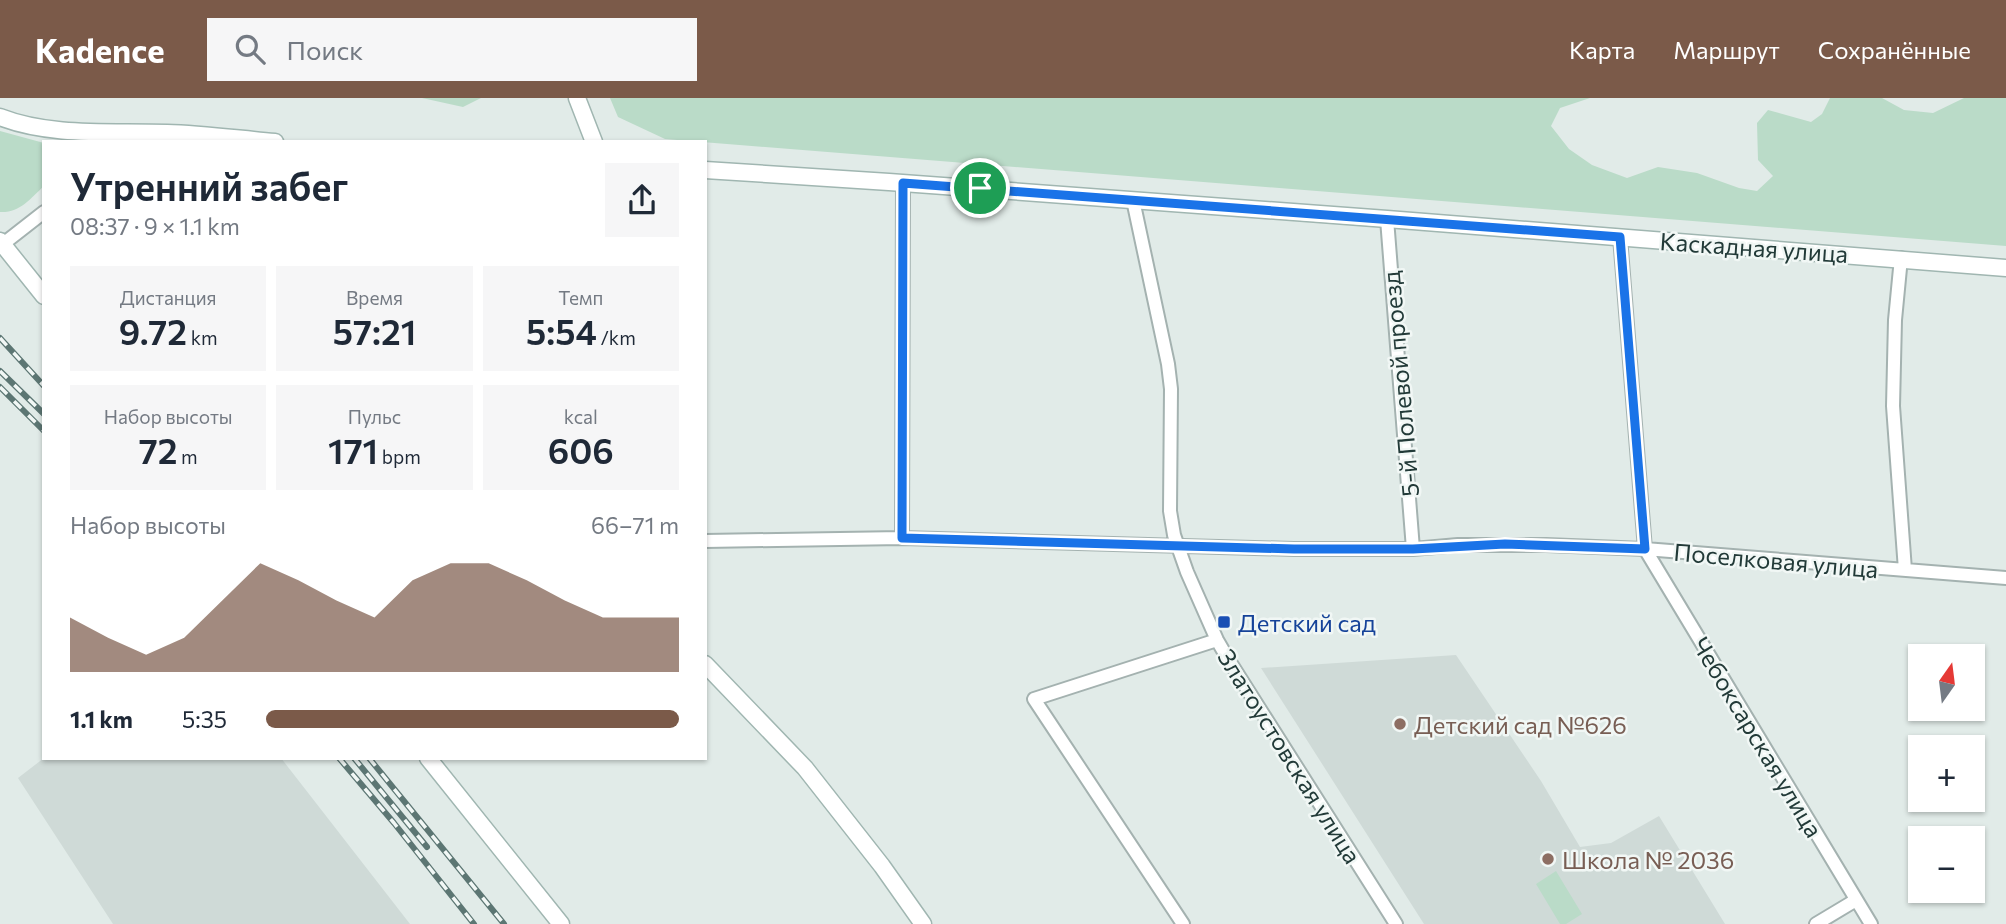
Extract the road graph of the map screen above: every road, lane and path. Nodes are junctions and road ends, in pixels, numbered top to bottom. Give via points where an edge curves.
1 (577, 98) edge
2 (0, 117) edge
3 (138, 137) edge
4 (220, 140) edge
5 (593, 140) edge
6 (707, 170) edge
7 (903, 183) junction
8 (1133, 200) junction
9 (42, 213) edge
10 (1387, 219) junction
11 (1620, 237) junction
12 (2, 243) edge
13 (1901, 258) junction
14 (2006, 268) edge
15 (42, 293) edge
16 (902, 538) junction
17 (707, 541) edge
18 (1178, 545) junction
19 (1413, 549) junction
20 (1645, 549) junction
21 (1905, 570) junction
22 (2006, 579) edge
23 (1217, 640) junction
24 (707, 666) edge
25 (430, 760) edge
26 (1856, 900) junction
27 (561, 924) edge
28 (923, 924) edge
29 (1183, 924) edge
30 (1396, 924) edge
31 (1816, 924) edge
32 (1871, 924) edge

1 - 5 street
2 - 3 street via 48,128
3 - 4 street
6 - 7 street, Каскадная улица
7 - 8 street, Каскадная улица
7 - 16 street
8 - 10 street, Каскадная улица
8 - 18 street, Златоустовская улица via 1168,364 1170,511
9 - 12 street
10 - 11 street, Каскадная улица
10 - 19 street, 5-й Полевой проезд
11 - 13 street, Каскадная улица
11 - 20 street
12 - 15 street
13 - 14 street, Каскадная улица
13 - 21 street via 1893,406
16 - 17 street, Поселковая улица
16 - 18 street, Поселковая улица
18 - 19 street, Поселковая улица
18 - 23 street, Златоустовская улица
19 - 20 street, Поселковая улица via 1505,544
20 - 21 street, Поселковая улица
20 - 26 street, Чебоксарская улица
21 - 22 street, Поселковая улица
23 - 29 street via 1034,699
23 - 30 street, Златоустовская улица
24 - 28 street via 805,768
25 - 27 street
26 - 31 street
26 - 32 street, Чебоксарская улица

